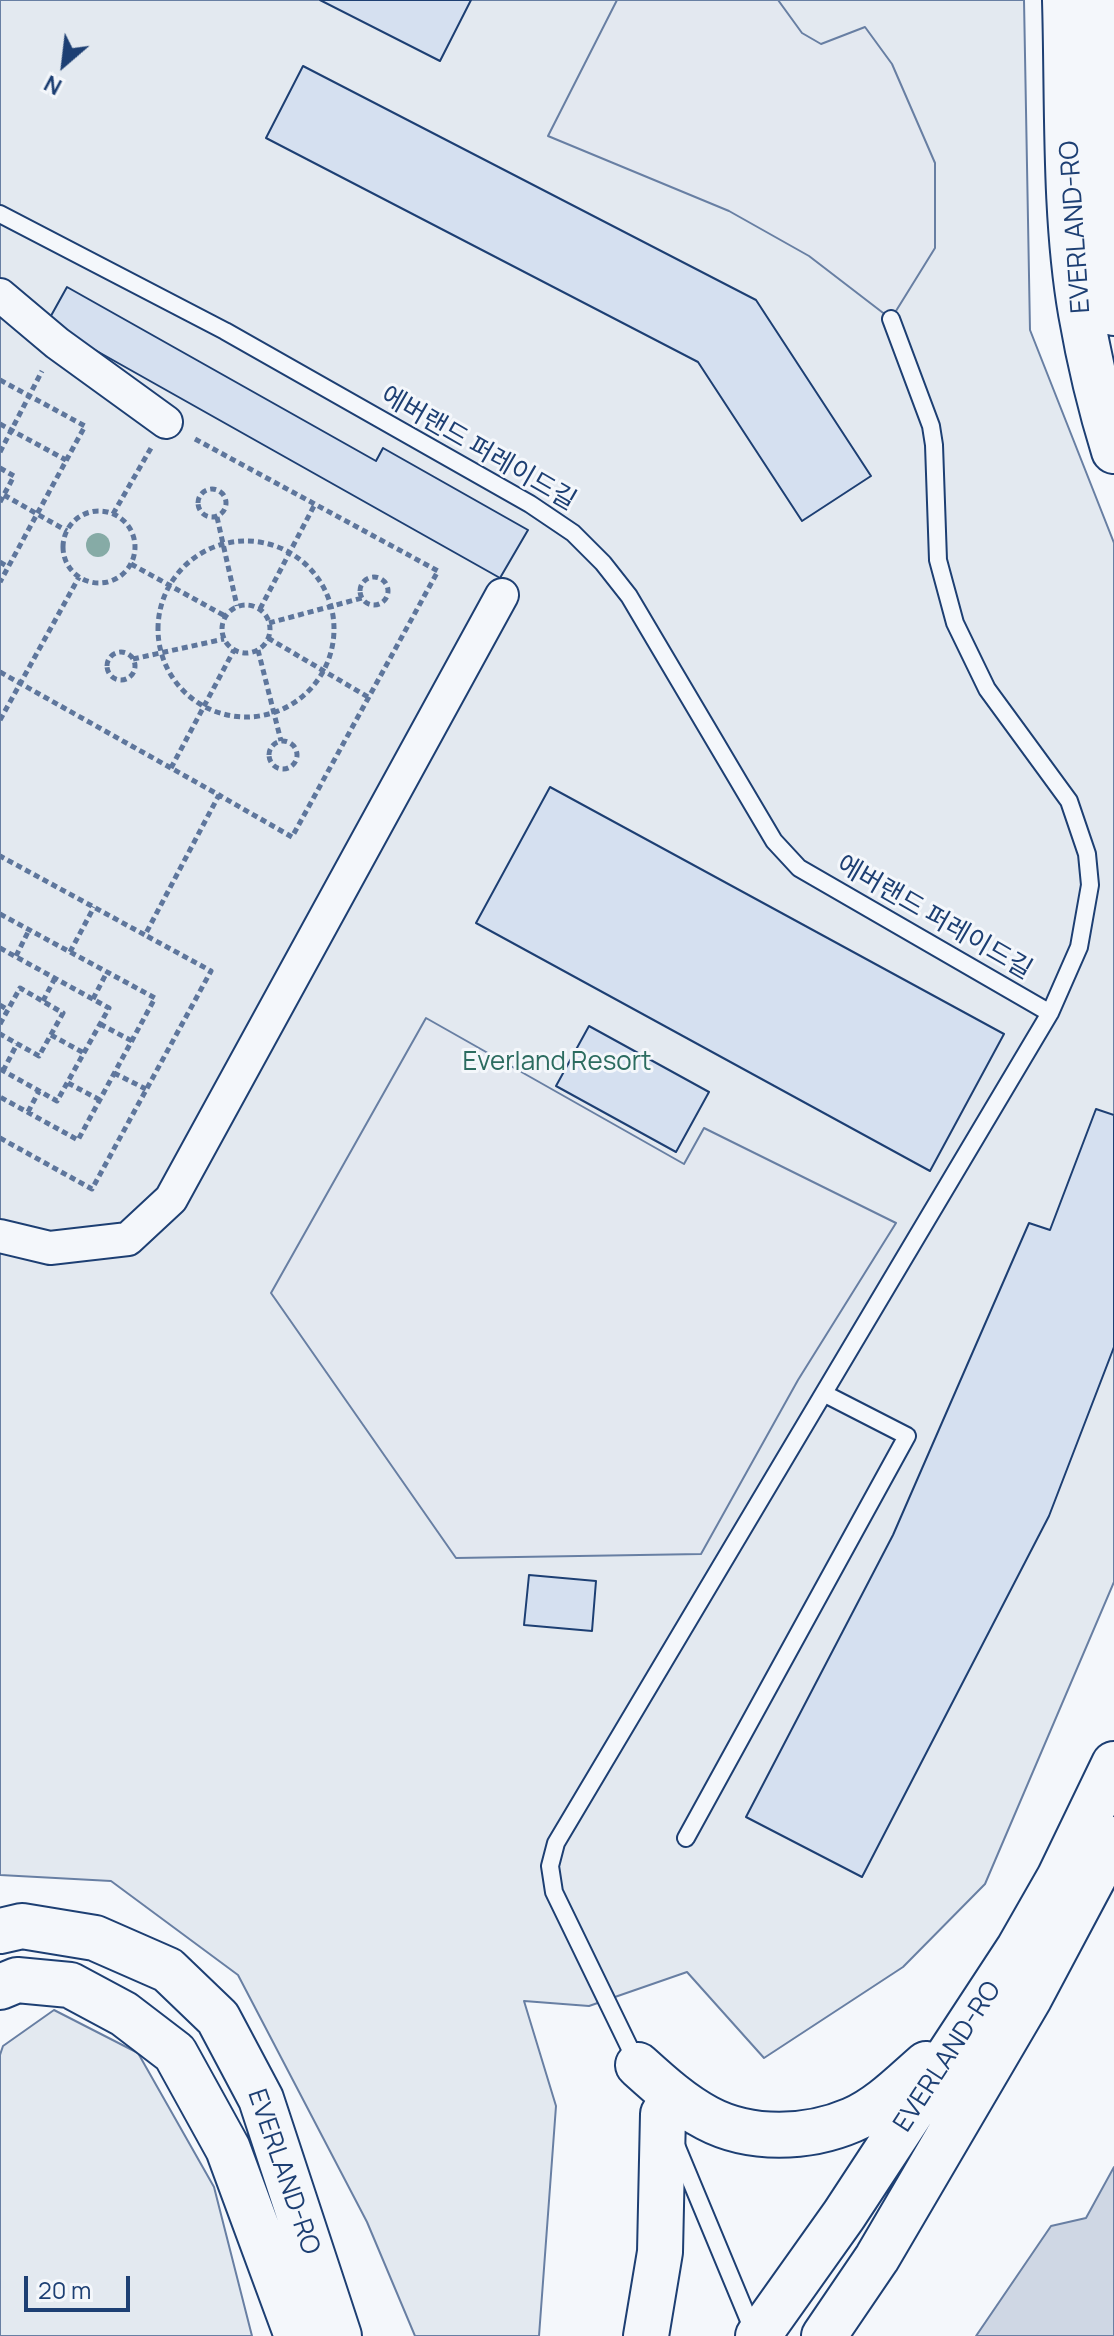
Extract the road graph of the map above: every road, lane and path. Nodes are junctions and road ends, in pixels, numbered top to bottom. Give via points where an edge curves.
1 (1065, 0) edge
2 (1102, 0) edge
3 (0, 214) edge
4 (0, 295) edge
5 (1114, 313) edge
6 (891, 319) dead end
7 (57, 343) junction
8 (0, 380) edge
9 (29, 396) junction
10 (166, 422) junction
11 (0, 424) edge
12 (11, 431) junction
13 (1114, 451) edge
14 (0, 452) edge
15 (66, 460) junction
16 (0, 468) edge
17 (4, 495) junction
18 (0, 502) edge
19 (315, 504) junction
20 (37, 514) junction
21 (113, 514) junction
22 (217, 517) junction
23 (67, 531) junction
24 (223, 545) junction
25 (290, 552) junction
26 (0, 562) edge
27 (131, 564) junction
28 (8, 567) junction
29 (79, 577) junction
30 (0, 582) edge
31 (169, 585) junction
32 (502, 595) dead end
33 (362, 598) junction
34 (237, 606) junction
35 (331, 608) junction
36 (260, 609) junction
37 (225, 616) junction
38 (269, 623) junction
39 (268, 638) junction
40 (224, 639) junction
41 (234, 650) junction
42 (258, 650) junction
43 (162, 652) junction
44 (133, 659) junction
45 (0, 672) edge
46 (322, 672) junction
47 (20, 684) junction
48 (368, 697) junction
49 (204, 706) junction
50 (273, 712) junction
51 (0, 720) edge
52 (281, 741) junction
53 (171, 768) junction
54 (219, 795) junction
55 (0, 856) edge
56 (94, 907) junction
57 (0, 914) edge
58 (29, 930) junction
59 (145, 935) junction
60 (0, 948) edge
61 (70, 952) junction
62 (16, 956) junction
63 (107, 972) junction
64 (55, 978) junction
65 (93, 999) junction
66 (43, 1001) junction
67 (0, 1005) edge
68 (8, 1010) junction
69 (1050, 1013) junction
70 (0, 1024) edge
71 (100, 1024) junction
72 (0, 1034) edge
73 (51, 1035) junction
74 (132, 1041) junction
75 (17, 1044) junction
76 (84, 1053) junction
77 (2, 1070) edge
78 (114, 1073) junction
79 (68, 1083) junction
80 (146, 1089) junction
81 (39, 1091) junction
82 (0, 1097) edge
83 (100, 1100) junction
84 (28, 1112) junction
85 (0, 1138) edge
86 (0, 1236) edge
87 (825, 1394) junction
88 (1114, 1764) edge
89 (686, 1838) dead end
90 (1114, 1839) edge
91 (0, 1931) edge
92 (0, 1987) edge
93 (965, 2032) junction
94 (638, 2065) junction
95 (663, 2114) junction
96 (297, 2336) edge
97 (339, 2336) edge
98 (646, 2336) edge
99 (757, 2336) edge
100 (824, 2336) edge

1 - 13 street, EVERLAND-RO via 1080,311
2 - 5 street, EVERLAND-RO via 1106,232
3 - 69 lane, 에버랜드 퍼레이드길 via 225,331 573,533 629,596 774,841 799,868
4 - 7 street
6 - 69 lane via 931,426 938,560 955,623 987,689 1069,801 1087,854 1090,885 1079,947
7 - 9 path
7 - 10 street
8 - 9 path
9 - 12 path
9 - 15 path via 85,426
10 - 19 path
10 - 21 path
11 - 12 path
12 - 14 path
12 - 15 path
15 - 20 path
16 - 17 path via 14,476
17 - 18 path
17 - 20 path
19 - 25 path
19 - 48 path via 438,571
20 - 23 path
20 - 28 path
21 - 23 path via 90,512
21 - 27 path via 124,521 134,541
22 - 22 path via 226,506 224,497 209,489 198,506 203,514
22 - 24 path
23 - 29 path via 65,559
24 - 25 path via 263,542
24 - 31 path via 186,564
24 - 34 path
25 - 35 path via 313,571
25 - 36 path
26 - 28 path
27 - 29 path via 113,580 90,582
27 - 31 path
28 - 30 path
29 - 47 path
31 - 37 path
31 - 43 path via 160,612
32 - 86 street via 171,1199 128,1239 50,1248
33 - 33 path via 369,604 382,602 386,585 375,577 367,579 360,589
33 - 35 path
34 - 36 path
34 - 37 path
35 - 38 path
35 - 46 path via 335,628
36 - 38 path
37 - 40 path
38 - 39 path
39 - 42 path
39 - 46 path
40 - 41 path
40 - 43 path
41 - 42 path
41 - 49 path
42 - 50 path
43 - 44 path
43 - 49 path via 182,689
44 - 44 path via 114,654 107,664 109,673 116,679 129,677
45 - 47 path
46 - 48 path
46 - 50 path via 292,705
47 - 51 path
47 - 53 path
48 - 54 path via 292,837
49 - 50 path via 233,716
49 - 53 path
50 - 52 path
52 - 52 path via 269,754 274,766 283,769 292,766 297,753
53 - 54 path
54 - 59 path
55 - 56 path
56 - 59 path
56 - 61 path
57 - 58 path
58 - 61 path
58 - 62 path
59 - 80 path via 211,971
60 - 62 path
61 - 63 path
62 - 64 path
63 - 65 path
63 - 74 path via 155,998
64 - 65 path
64 - 66 path
65 - 71 path via 109,1008
66 - 68 path via 20,988
66 - 73 path via 63,1013
67 - 68 path
68 - 70 path
69 - 87 lane
71 - 74 path
71 - 76 path
72 - 75 path
73 - 75 path via 39,1056
73 - 76 path
74 - 78 path
75 - 77 path
76 - 79 path
77 - 81 path
78 - 80 path
78 - 83 path
79 - 81 path via 57,1101
79 - 83 path
80 - 85 path via 92,1189
81 - 84 path
82 - 84 path
83 - 84 path via 78,1140
87 - 89 lane via 907,1436
87 - 94 lane via 556,1843 550,1866 554,1892
88 - 93 street, EVERLAND-RO via 1059,1878
90 - 100 street, EVERLAND-RO via 1030,1997 877,2258
91 - 97 street, EVERLAND-RO via 22,1926 95,1938 168,1970 218,2018 261,2099
92 - 96 street, EVERLAND-RO via 17,1980 70,1985 124,2014 175,2053 228,2149
93 - 94 street via 853,2120 792,2134 736,2130 707,2118
93 - 99 street, EVERLAND-RO
94 - 95 lane
95 - 98 street via 660,2252
95 - 99 lane

